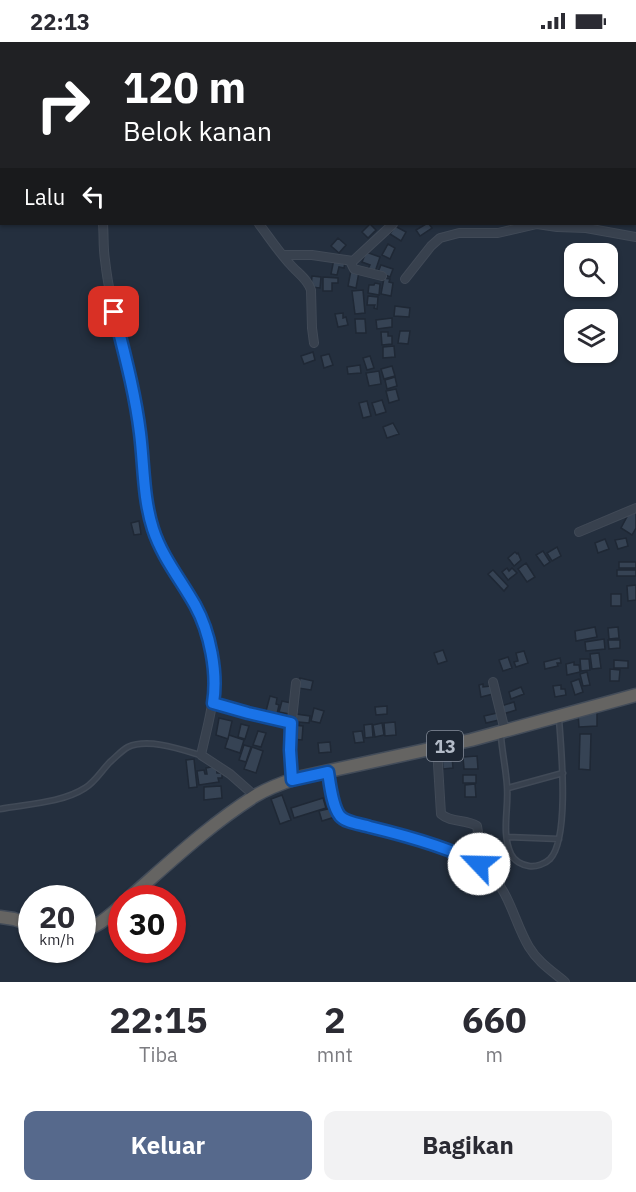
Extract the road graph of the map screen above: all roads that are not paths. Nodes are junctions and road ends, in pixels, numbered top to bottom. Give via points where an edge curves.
1 (103, 225) edge
2 (260, 225) edge
3 (392, 225) edge
4 (533, 225) edge
5 (544, 225) edge
6 (636, 237) edge
7 (283, 255) junction
8 (350, 261) junction
9 (382, 276) dead end
10 (405, 279) dead end
11 (314, 343) dead end
12 (636, 508) edge
13 (579, 532) dead end
14 (493, 682) dead end
15 (296, 683) dead end
16 (636, 695) edge
17 (213, 703) junction
18 (558, 716) junction
19 (291, 723) junction
20 (503, 731) junction
21 (437, 748) junction
22 (201, 755) junction
23 (328, 772) junction
24 (563, 773) junction
25 (292, 780) junction
26 (508, 788) junction
27 (255, 796) junction
28 (0, 809) edge
29 (507, 837) junction
30 (559, 839) junction
31 (475, 862) junction
32 (144, 885) edge
33 (0, 917) edge
34 (18, 920) edge
35 (565, 982) edge

1 - 17 street via 108,286 130,373 153,528 204,625 211,652
2 - 7 street
3 - 8 street
4 - 10 street via 498,233 459,233 440,238
5 - 6 street
7 - 8 street
7 - 11 street via 311,290
8 - 9 street via 354,269
12 - 13 street
14 - 20 street
15 - 19 street
16 - 18 highway, 13
17 - 19 street
17 - 22 street
18 - 20 highway, 13
18 - 24 lane
19 - 25 street
20 - 21 highway, 13
20 - 26 lane
21 - 23 highway, 13
21 - 31 street via 441,814 477,826
22 - 27 street
22 - 28 lane via 172,747 136,744 126,748 79,791
23 - 25 highway, 13
23 - 31 street via 337,811 343,819
24 - 26 lane
24 - 30 lane
25 - 27 highway, 13
26 - 29 lane
27 - 32 highway, 13
29 - 30 lane
29 - 30 lane via 513,859 532,866 551,858
31 - 35 street via 502,890 534,954
33 - 34 highway

